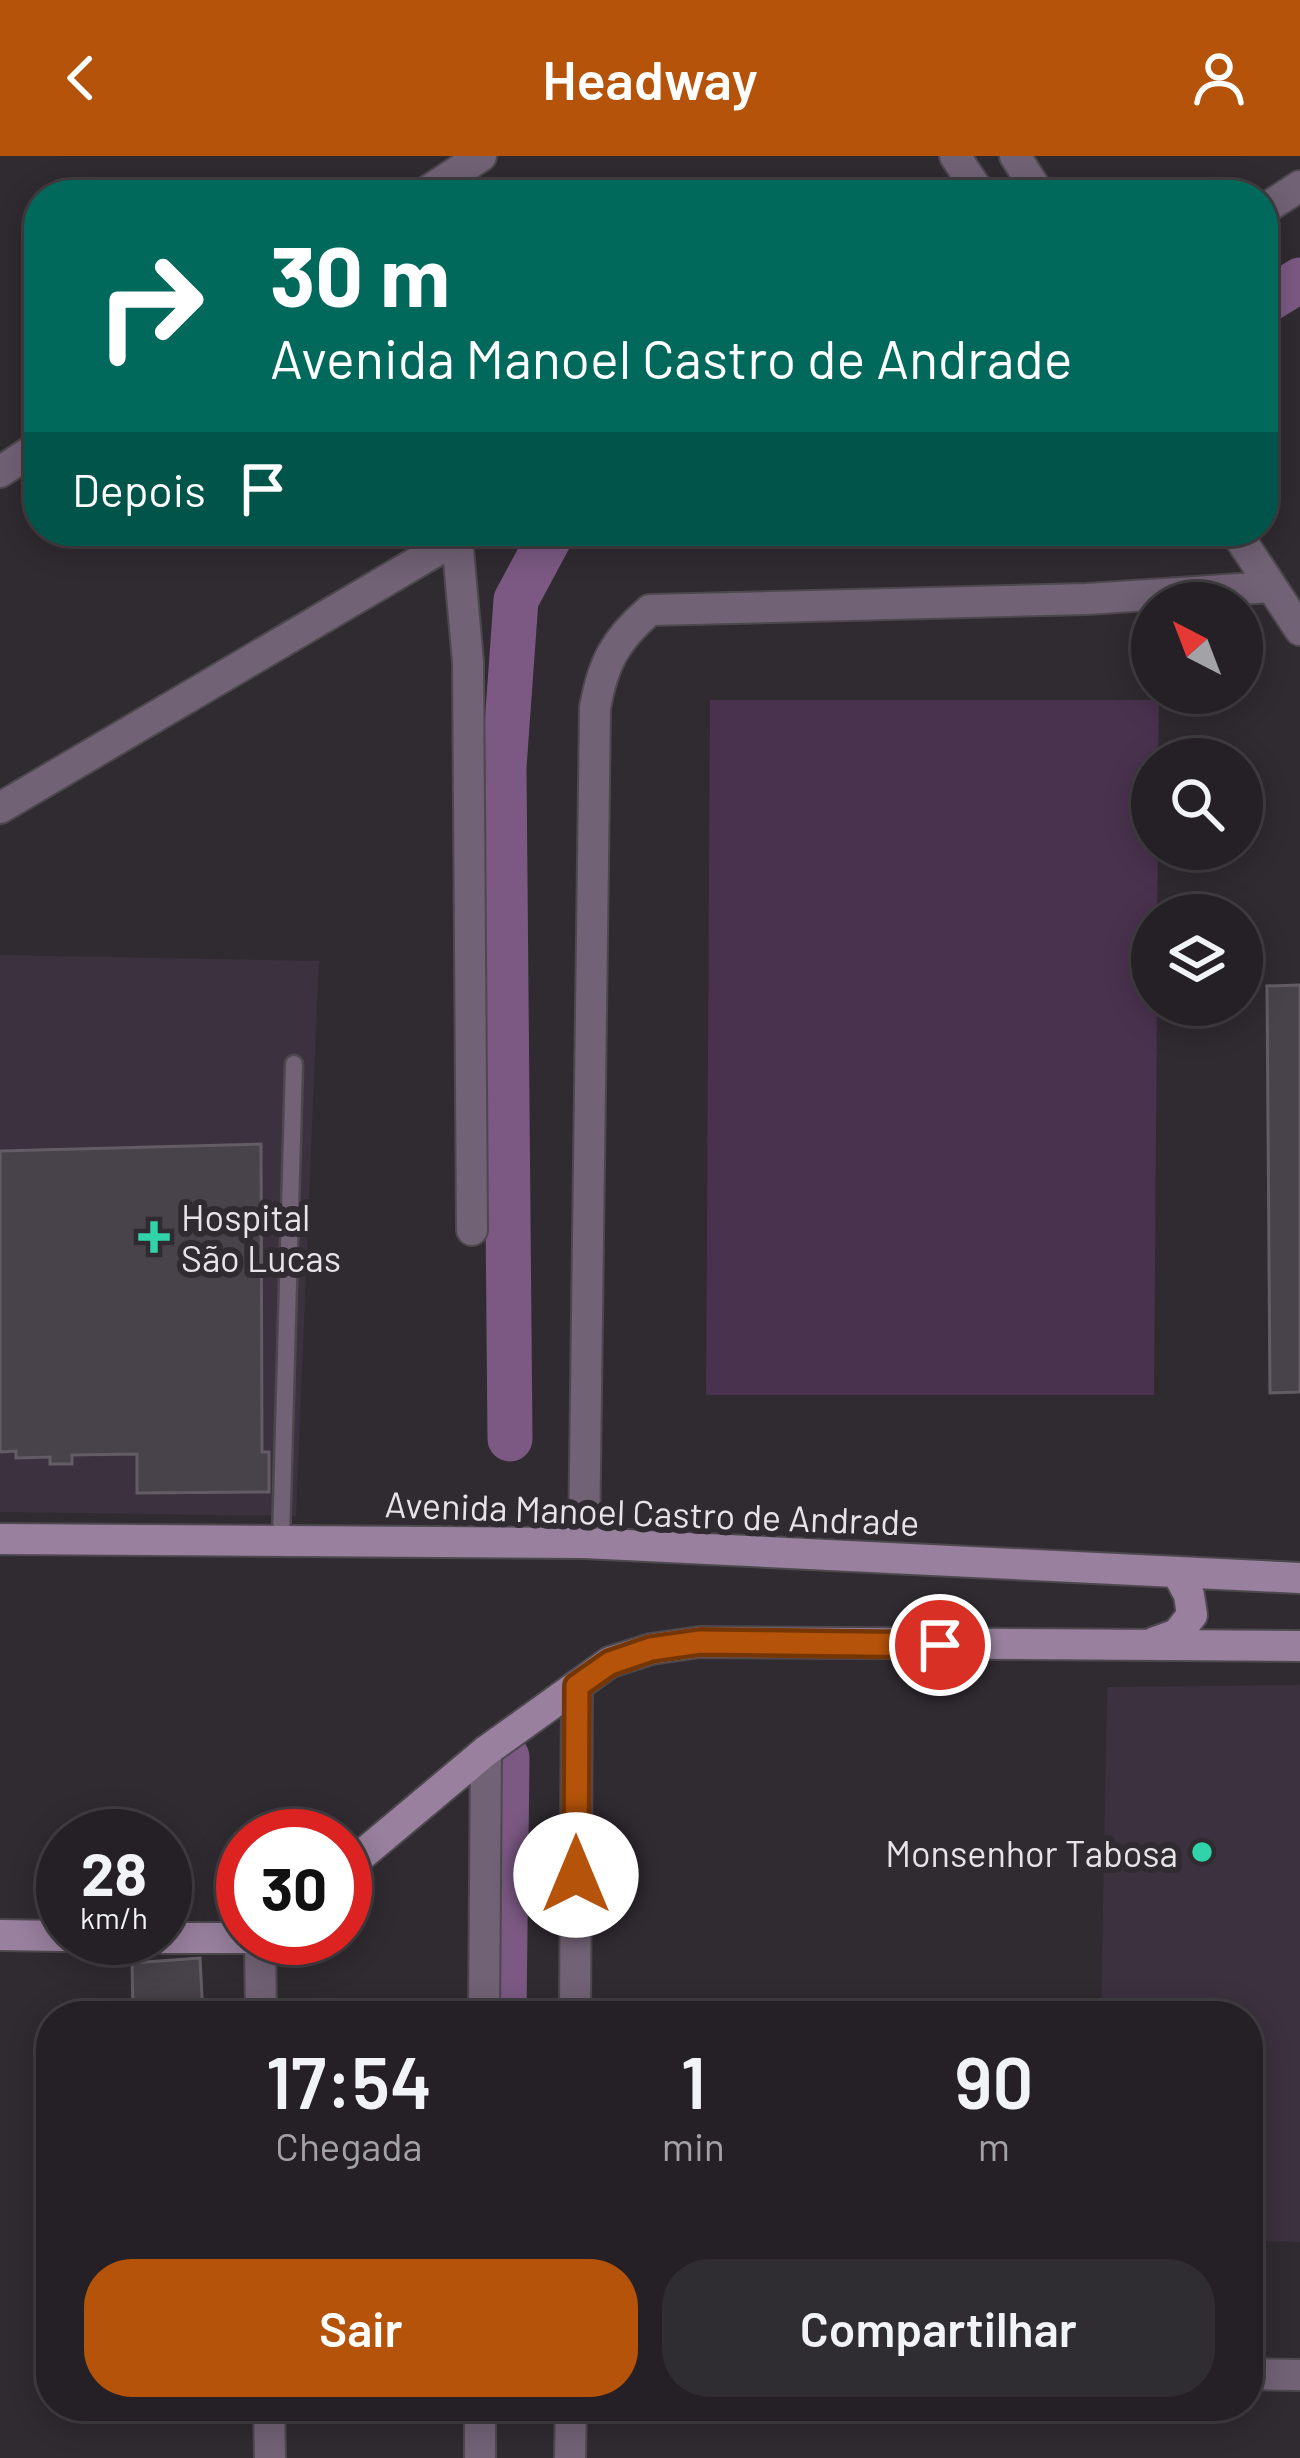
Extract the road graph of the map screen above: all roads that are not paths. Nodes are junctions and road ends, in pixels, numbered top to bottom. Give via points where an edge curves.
1 (481, 156) edge
2 (445, 180) edge
3 (445, 546) edge
4 (464, 546) edge
5 (1244, 546) edge
6 (1271, 587) junction
7 (1300, 630) edge
8 (0, 808) edge
9 (294, 1064) dead end
10 (472, 1230) dead end
11 (0, 1539) edge
12 (281, 1540) junction
13 (584, 1543) junction
14 (1177, 1572) junction
15 (1300, 1578) edge
16 (1300, 1646) edge
17 (1132, 1647) junction
18 (577, 1686) junction
19 (486, 1751) junction
20 (372, 1846) edge
21 (0, 1936) edge
22 (36, 1936) edge
23 (261, 1965) edge
24 (261, 2001) edge
25 (484, 2001) edge
26 (575, 2001) edge
27 (1263, 2374) edge
28 (1300, 2375) edge
29 (269, 2421) edge
30 (480, 2421) edge
31 (571, 2421) edge
32 (270, 2458) edge
33 (480, 2458) edge
34 (570, 2458) edge

1 - 2 street
3 - 8 street
4 - 10 street
5 - 6 street
6 - 7 street
6 - 13 street via 691,607 650,610 622,634 603,664 595,708
9 - 12 lane
11 - 12 main road, Avenida Manoel Castro de Andrade
12 - 13 main road, Avenida Manoel Castro de Andrade
13 - 14 main road, Avenida Manoel Castro de Andrade
14 - 15 main road, Avenida Manoel Castro de Andrade
14 - 17 main road via 1193,1606 1187,1627
16 - 17 main road
17 - 18 main road via 700,1642 610,1663
18 - 19 main road
18 - 26 street
19 - 20 main road
19 - 25 street
21 - 22 main road
23 - 24 street
27 - 28 street
29 - 32 street
30 - 33 street
31 - 34 street

